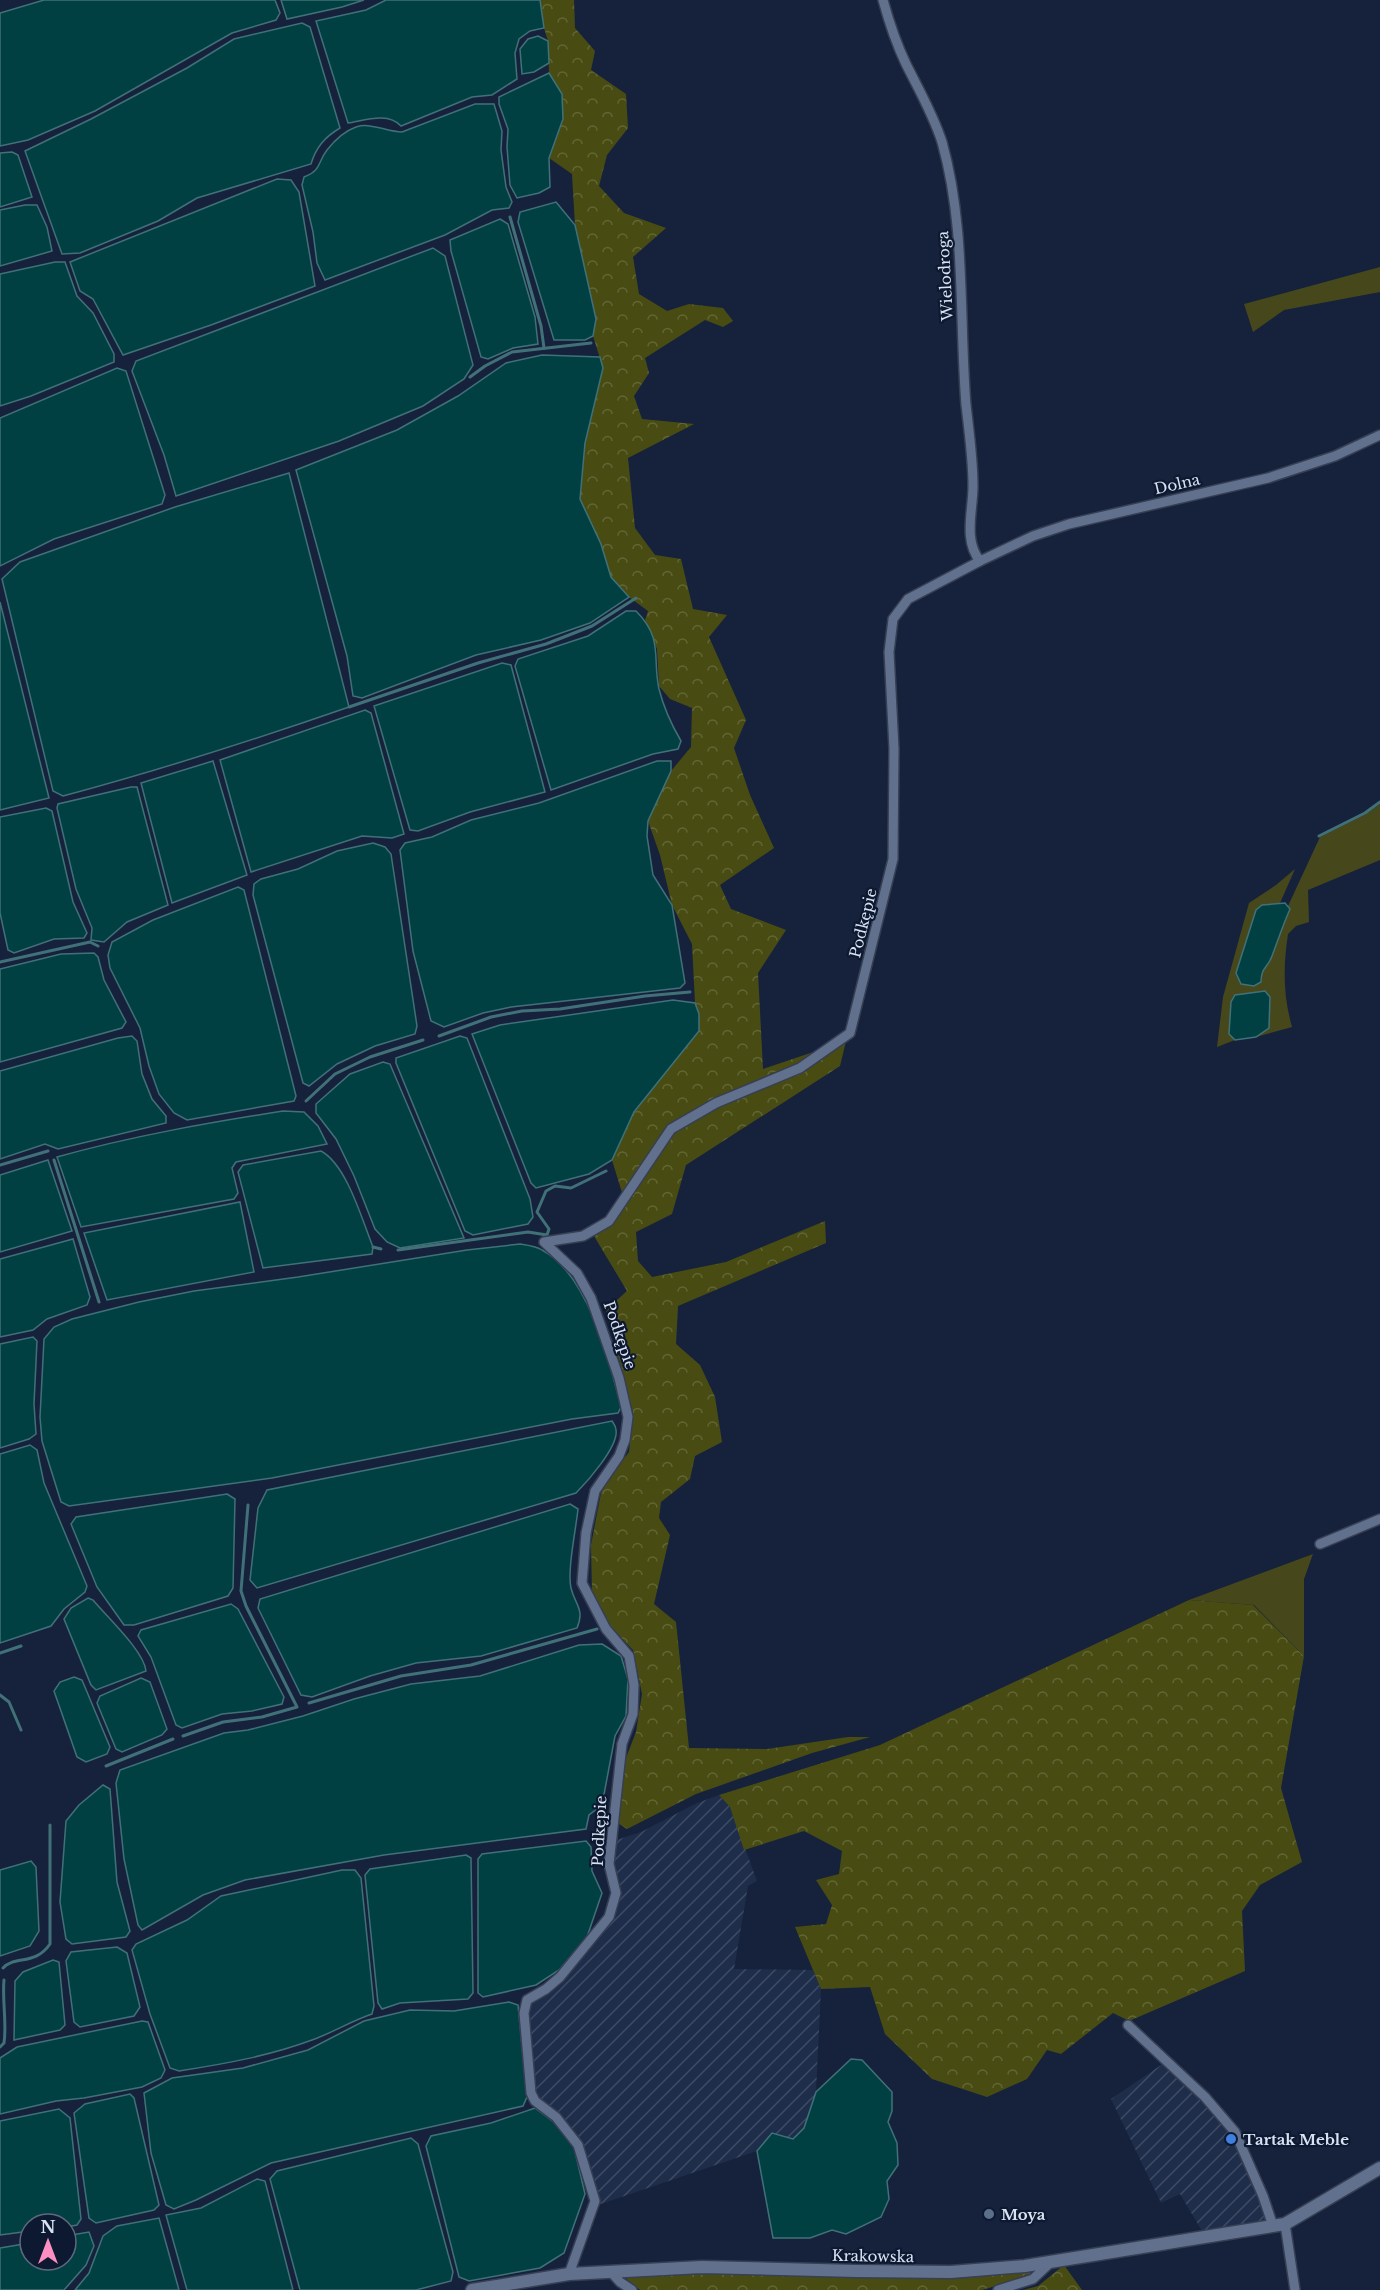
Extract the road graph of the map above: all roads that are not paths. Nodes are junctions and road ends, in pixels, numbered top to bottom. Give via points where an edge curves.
1 (883, 0) edge
2 (1380, 435) edge
3 (980, 561) junction
4 (1380, 1519) edge
5 (1320, 1544) dead end
6 (1128, 2025) dead end
7 (1380, 2169) edge
8 (1279, 2225) junction
9 (1053, 2261) junction
10 (610, 2271) junction
11 (569, 2274) junction
12 (472, 2290) edge
13 (632, 2290) edge
14 (998, 2290) edge
15 (1294, 2290) edge

1 - 3 street, Wielodroga via 891,30 930,108 949,175 957,225 973,486 970,534
2 - 3 street, Dolna via 1335,456 1268,478 1069,524
3 - 11 street, Podkępie via 908,599 893,619 889,652 894,749 893,859 850,1033 800,1068 716,1103 671,1130 609,1221 583,1236 544,1242 577,1274 591,1298 628,1417 619,1456 595,1491 586,1533 582,1583 606,1629 629,1656 634,1685 633,1714 622,1744 609,1864 616,1893 609,1917 560,1977 527,2000 524,2013 531,2093 578,2145 595,2201
4 - 5 street
6 - 8 street via 1205,2097 1235,2132
7 - 8 street, Krakowska
8 - 9 street, Krakowska
8 - 15 street
9 - 10 street, Krakowska via 951,2272 702,2267
9 - 14 street via 1033,2279
10 - 11 street, Krakowska
10 - 13 street
11 - 12 street, Krakowska

